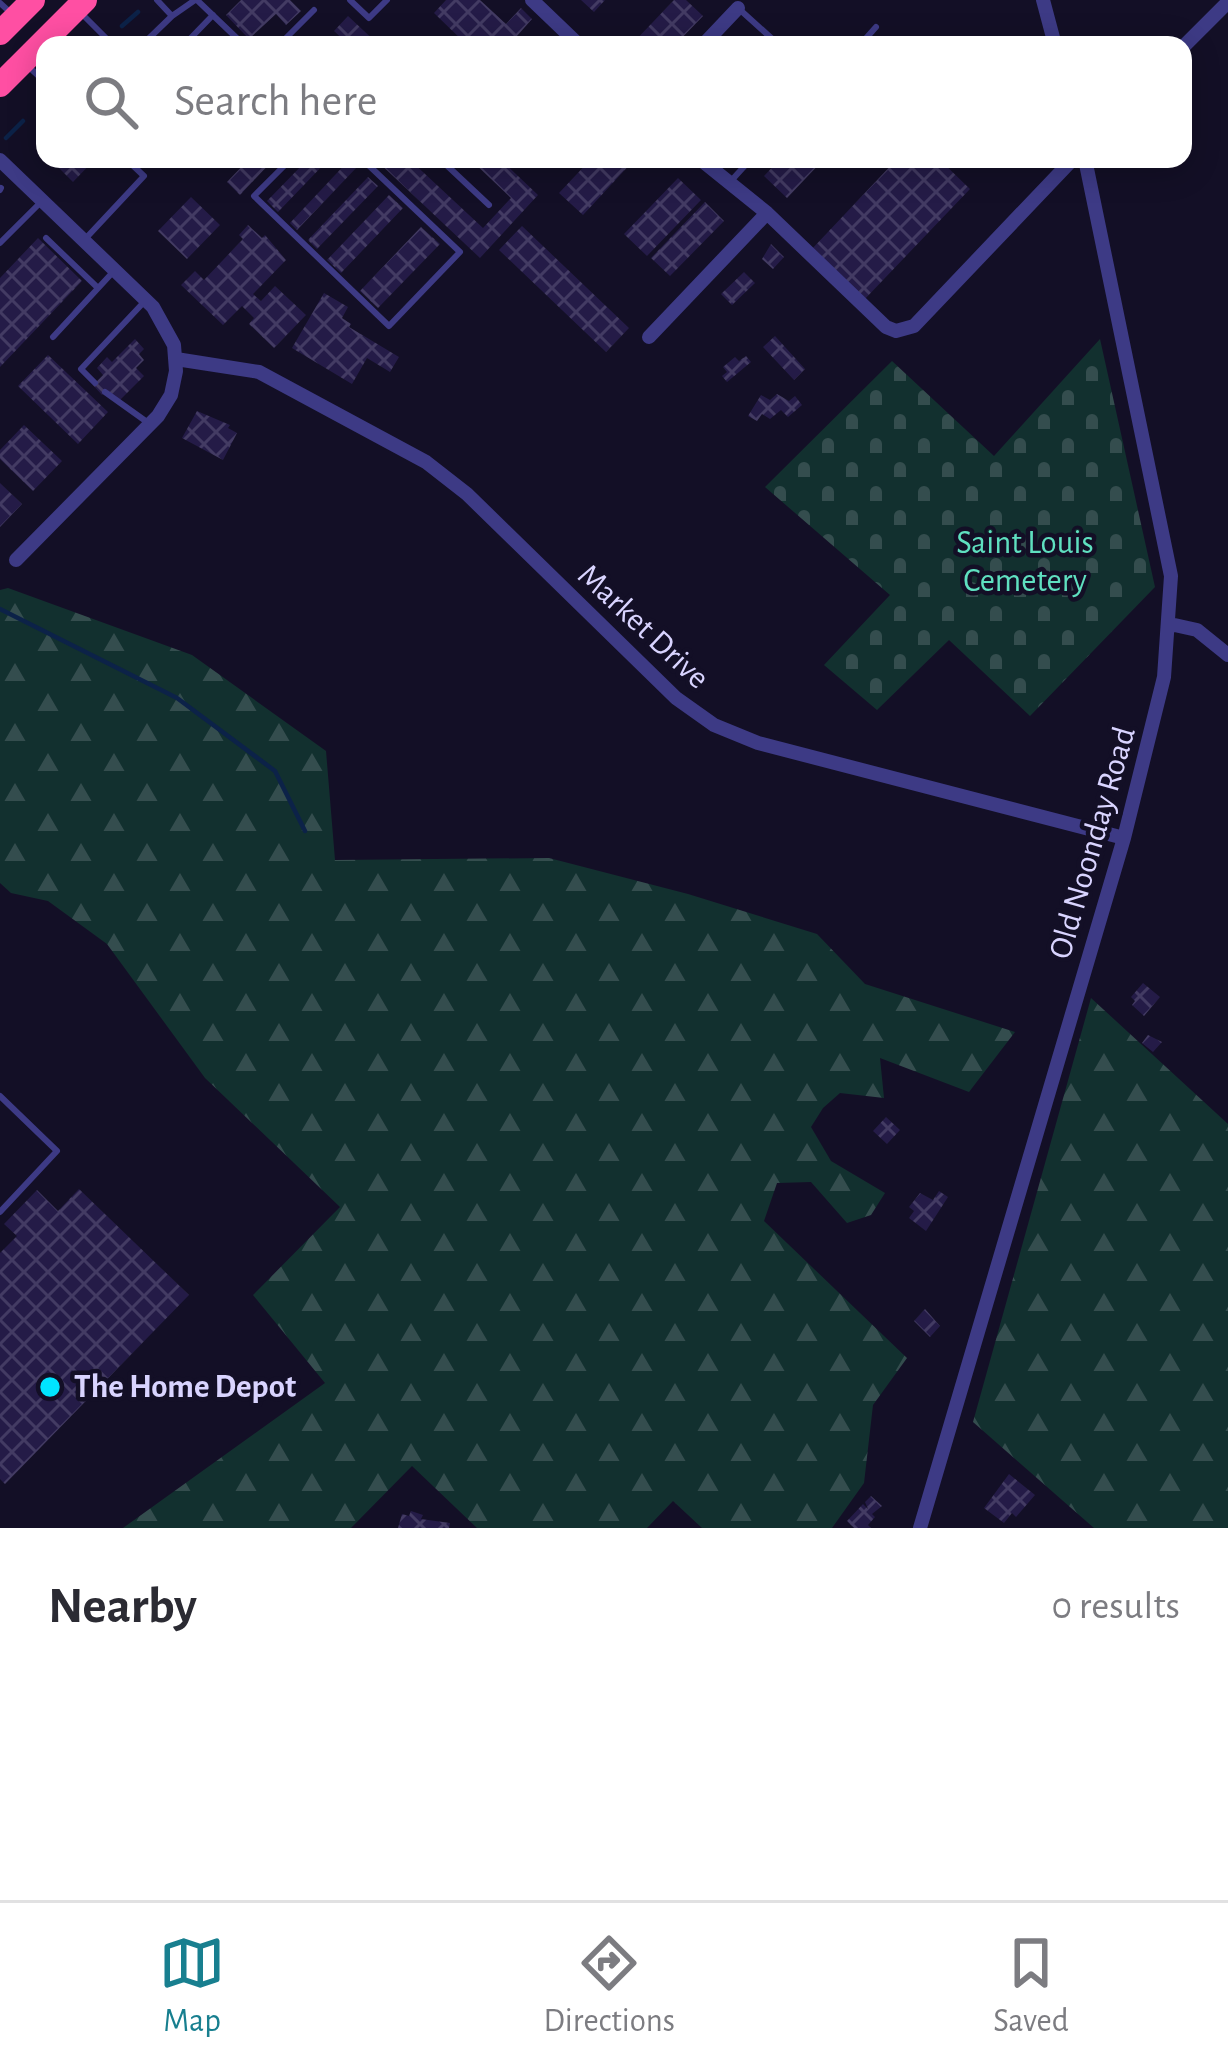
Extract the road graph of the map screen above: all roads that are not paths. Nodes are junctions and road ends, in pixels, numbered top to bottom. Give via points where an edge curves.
1 (157, 0) edge
2 (196, 0) edge
3 (350, 0) edge
4 (387, 0) edge
5 (532, 0) edge
6 (1043, 0) edge
7 (1228, 2) edge
8 (81, 4) edge
9 (738, 8) joint
10 (314, 10) dead end
11 (213, 15) junction
12 (172, 16) junction
13 (876, 28) dead end
14 (48, 36) edge
15 (106, 36) edge
16 (151, 36) edge
17 (193, 36) edge
18 (235, 36) edge
19 (288, 36) edge
20 (570, 36) edge
21 (712, 36) edge
22 (769, 36) edge
23 (868, 36) edge
24 (1053, 36) edge
25 (1192, 38) edge
26 (36, 48) edge
27 (23, 61) junction
28 (36, 73) edge
29 (0, 85) edge
30 (0, 160) edge
31 (136, 168) edge
32 (282, 168) edge
33 (371, 168) edge
34 (450, 168) edge
35 (712, 168) edge
36 (743, 168) edge
37 (1064, 168) edge
38 (1087, 168) edge
39 (730, 182) junction
40 (42, 200) junction
41 (489, 205) dead end
42 (767, 213) junction
43 (46, 238) dead end
44 (84, 240) junction
45 (0, 243) edge
46 (116, 270) junction
47 (98, 288) junction
48 (146, 299) junction
49 (53, 337) dead end
50 (649, 337) dead end
51 (176, 359) junction
52 (95, 383) dead end
53 (105, 392) dead end
54 (150, 424) junction
55 (16, 560) dead end
56 (1171, 624) junction
57 (1228, 656) edge
58 (1124, 838) junction
59 (0, 1096) edge
60 (0, 1212) edge
61 (920, 1528) edge

1 - 12 lane
2 - 11 lane
2 - 12 lane
3 - 4 lane via 369,19
5 - 20 street
6 - 24 street
7 - 25 street
8 - 14 highway
8 - 15 lane
9 - 21 street
9 - 22 lane
10 - 19 lane
11 - 17 lane
11 - 18 lane
12 - 16 lane
13 - 23 lane
26 - 27 highway
27 - 28 lane
27 - 29 highway
30 - 40 street
31 - 44 lane via 144,176
32 - 33 lane via 254,196 388,326 460,253
34 - 41 lane
35 - 39 street
36 - 39 lane
37 - 42 street via 914,326 896,332
38 - 56 street, Old Noonday Road via 1167,552
39 - 42 street
40 - 44 street
40 - 45 lane
42 - 50 street
43 - 47 lane
44 - 46 street
46 - 47 lane
46 - 48 street
47 - 49 lane
48 - 51 street via 166,325
48 - 52 lane via 81,369
51 - 54 street via 170,395
51 - 58 street, Market Drive via 260,372 426,462 714,725
53 - 54 lane
54 - 55 street
56 - 57 street via 1197,630
56 - 58 street, Old Noonday Road via 1159,707
58 - 61 street, Old Noonday Road
59 - 60 lane via 57,1151

